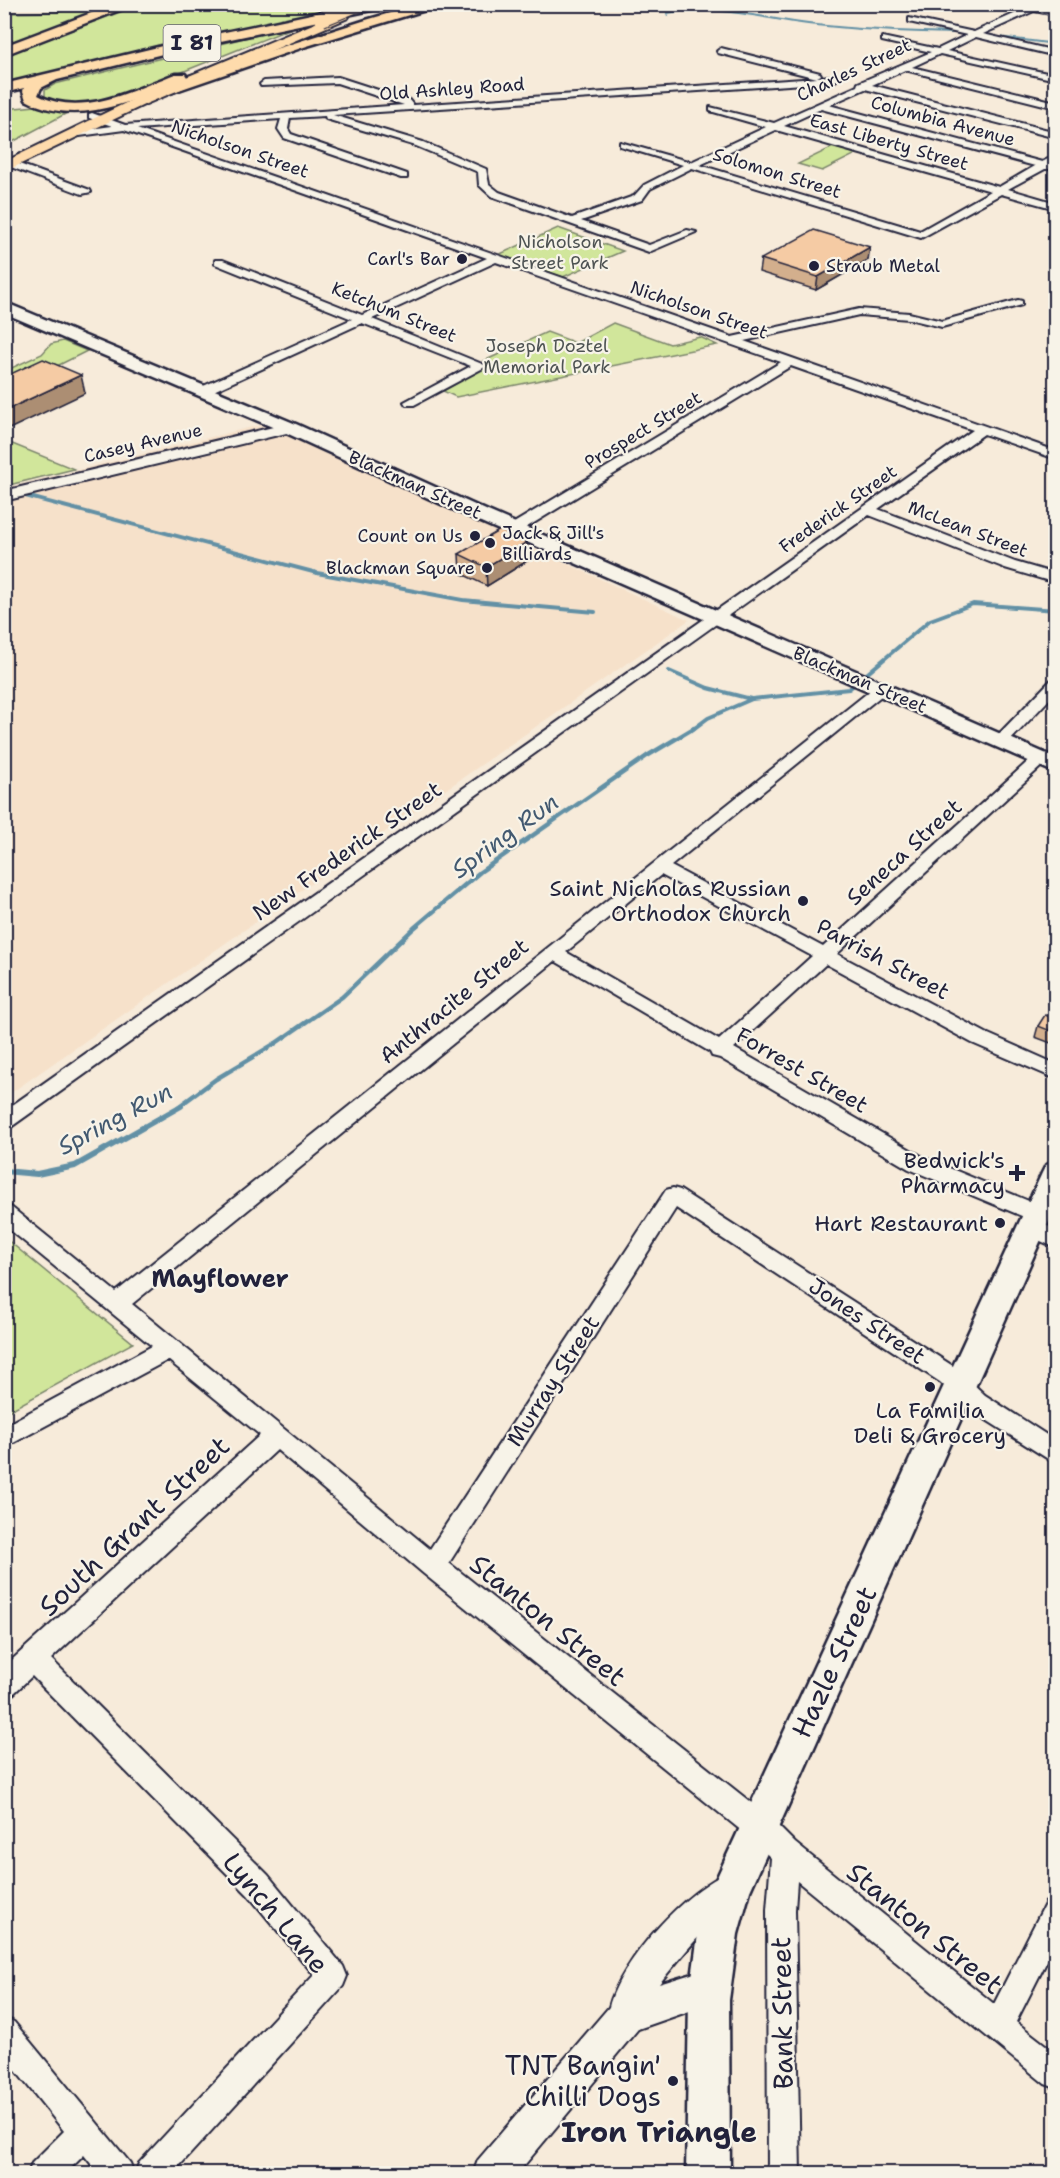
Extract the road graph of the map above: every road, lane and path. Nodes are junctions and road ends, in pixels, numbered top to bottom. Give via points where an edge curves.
1 (129, 4) edge
2 (370, 4) edge
3 (381, 4) edge
4 (439, 4) edge
5 (1017, 4) edge
6 (1033, 8) junction
7 (352, 9) edge
8 (1056, 13) edge
9 (912, 20) dead end
10 (973, 34) junction
11 (885, 39) dead end
12 (4, 51) edge
13 (721, 51) dead end
14 (940, 51) junction
15 (1056, 54) edge
16 (902, 68) junction
17 (72, 72) junction
18 (180, 77) junction
19 (1056, 78) edge
20 (834, 79) junction
21 (264, 84) dead end
22 (865, 86) junction
23 (4, 89) edge
24 (168, 89) junction
25 (1056, 105) edge
26 (821, 106) junction
27 (410, 108) junction
28 (713, 109) dead end
29 (321, 114) junction
30 (285, 117) junction
31 (97, 118) junction
32 (127, 127) junction
33 (776, 127) junction
34 (72, 134) junction
35 (1056, 135) edge
36 (623, 144) dead end
37 (1056, 158) edge
38 (7, 163) edge
39 (691, 165) junction
40 (1042, 165) junction
41 (1056, 169) edge
42 (404, 176) dead end
43 (1000, 190) junction
44 (86, 192) dead end
45 (1056, 206) edge
46 (570, 222) junction
47 (691, 232) dead end
48 (496, 258) junction
49 (219, 262) dead end
50 (1018, 303) dead end
51 (4, 307) edge
52 (362, 319) junction
53 (730, 341) junction
54 (791, 361) junction
55 (203, 391) junction
56 (410, 402) dead end
57 (290, 428) junction
58 (982, 429) junction
59 (1056, 455) edge
60 (4, 496) edge
61 (868, 510) junction
62 (514, 530) junction
63 (1056, 579) edge
64 (715, 618) junction
65 (866, 683) junction
66 (1056, 683) edge
67 (1001, 741) junction
68 (1048, 762) edge
69 (659, 867) junction
70 (553, 952) junction
71 (824, 955) junction
72 (719, 1051) junction
73 (1056, 1072) edge
74 (4, 1122) edge
75 (1056, 1173) edge
76 (674, 1196) joint
77 (5, 1214) edge
78 (1033, 1220) junction
79 (1056, 1240) edge
80 (115, 1305) junction
81 (169, 1348) junction
82 (960, 1388) junction
83 (277, 1435) junction
84 (4, 1438) edge
85 (1056, 1454) edge
86 (433, 1566) junction
87 (33, 1659) junction
88 (4, 1685) edge
89 (758, 1826) junction
90 (785, 1853) junction
91 (731, 1888) junction
92 (1056, 1912) edge
93 (711, 1986) junction
94 (625, 2016) junction
95 (998, 2026) junction
96 (4, 2032) edge
97 (1056, 2073) edge
98 (85, 2132) junction
99 (43, 2174) edge
100 (119, 2174) edge
101 (150, 2174) edge
102 (492, 2174) edge
103 (708, 2174) edge
104 (784, 2174) edge

1 - 12 highway
2 - 7 main road
3 - 17 highway, I 81
4 - 24 highway via 275,51
5 - 6 street
6 - 8 street
6 - 10 street, Charles Street
7 - 18 main road, bridge
7 - 24 main road
9 - 10 street
10 - 14 street, Charles Street
10 - 15 street
11 - 14 street
13 - 20 street
14 - 16 street, Charles Street
14 - 19 street
16 - 22 street, Charles Street
16 - 25 street
17 - 18 highway via 36,85 31,97 60,107 100,106
17 - 23 highway, I 81
18 - 31 main road
20 - 22 street
20 - 27 street, Old Ashley Road
21 - 27 street via 338,81 406,102
22 - 26 street, Charles Street
22 - 35 street
24 - 31 main road
26 - 33 street, Charles Street
26 - 40 street, Columbia Avenue
27 - 29 street, Old Ashley Road
28 - 33 street, East Liberty Street
29 - 30 street, Old Ashley Road
29 - 46 street via 410,141 483,171 484,185 495,194
30 - 32 street, Old Ashley Road
30 - 42 street via 283,129 287,136
31 - 32 street, Nicholson Street
31 - 34 main road
31 - 38 main road
32 - 34 street, Old Ashley Road
32 - 48 street, Nicholson Street
33 - 39 street, Charles Street
33 - 43 street, East Liberty Street
34 - 38 main road
36 - 39 street, Solomon Street
37 - 40 street
38 - 44 street
39 - 43 street, Solomon Street via 921,235
39 - 46 street, Charles Street via 647,187 638,198
40 - 41 street, Columbia Avenue
40 - 43 street
43 - 45 street, East Liberty Street
46 - 47 street via 649,249
48 - 52 street
48 - 53 street, Nicholson Street
49 - 52 street, Ketchum Street
50 - 53 street via 942,324 909,316 859,312
51 - 55 main road, Blackman Street
52 - 55 street
52 - 56 street, Ketchum Street via 481,366
53 - 54 street, Nicholson Street
54 - 58 street, Nicholson Street
54 - 62 street, Prospect Street
55 - 57 main road, Blackman Street
57 - 60 street, Casey Avenue
57 - 62 main road, Blackman Street
58 - 59 street, Nicholson Street
58 - 61 street, Frederick Street
61 - 63 street, McLean Street via 1010,566
61 - 64 street, Frederick Street
62 - 64 main road, Blackman Street
64 - 65 main road, Blackman Street
64 - 74 street, New Frederick Street
65 - 67 main road, Blackman Street
65 - 69 street, Anthracite Street
66 - 67 street
67 - 68 main road, Blackman Street
68 - 71 street, Seneca Street
69 - 70 street, Anthracite Street
69 - 71 street, Parrish Street
70 - 72 street, Forrest Street
70 - 80 street, Anthracite Street
71 - 72 street, Seneca Street
71 - 73 street, Parrish Street via 979,1038
72 - 78 street, Forrest Street via 916,1163
75 - 78 main road, Hazle Street
76 - 82 street, Jones Street via 938,1368
76 - 86 street, Murray Street
77 - 80 street, Stanton Street
78 - 79 street, Forrest Street
78 - 82 main road, Hazle Street
80 - 81 street, Stanton Street
81 - 83 street, Stanton Street
81 - 84 street
82 - 85 street, Jones Street
82 - 89 main road, Hazle Street
83 - 86 street, Stanton Street
83 - 87 street, South Grant Street
86 - 89 street, Stanton Street
87 - 88 street, South Grant Street
87 - 101 street, Lynch Lane via 258,1885 333,1976
89 - 90 street, Stanton Street
89 - 91 main road, Hazle Street
90 - 95 street, Stanton Street
90 - 104 street, Bank Street via 781,1910
91 - 93 main road, Hazle Street via 718,1934
91 - 94 street via 705,1906 674,1937 637,1983
92 - 95 street
93 - 94 street
93 - 103 main road, Hazle Street
94 - 102 street
95 - 97 street, Stanton Street
96 - 98 street
98 - 99 street
98 - 100 street

